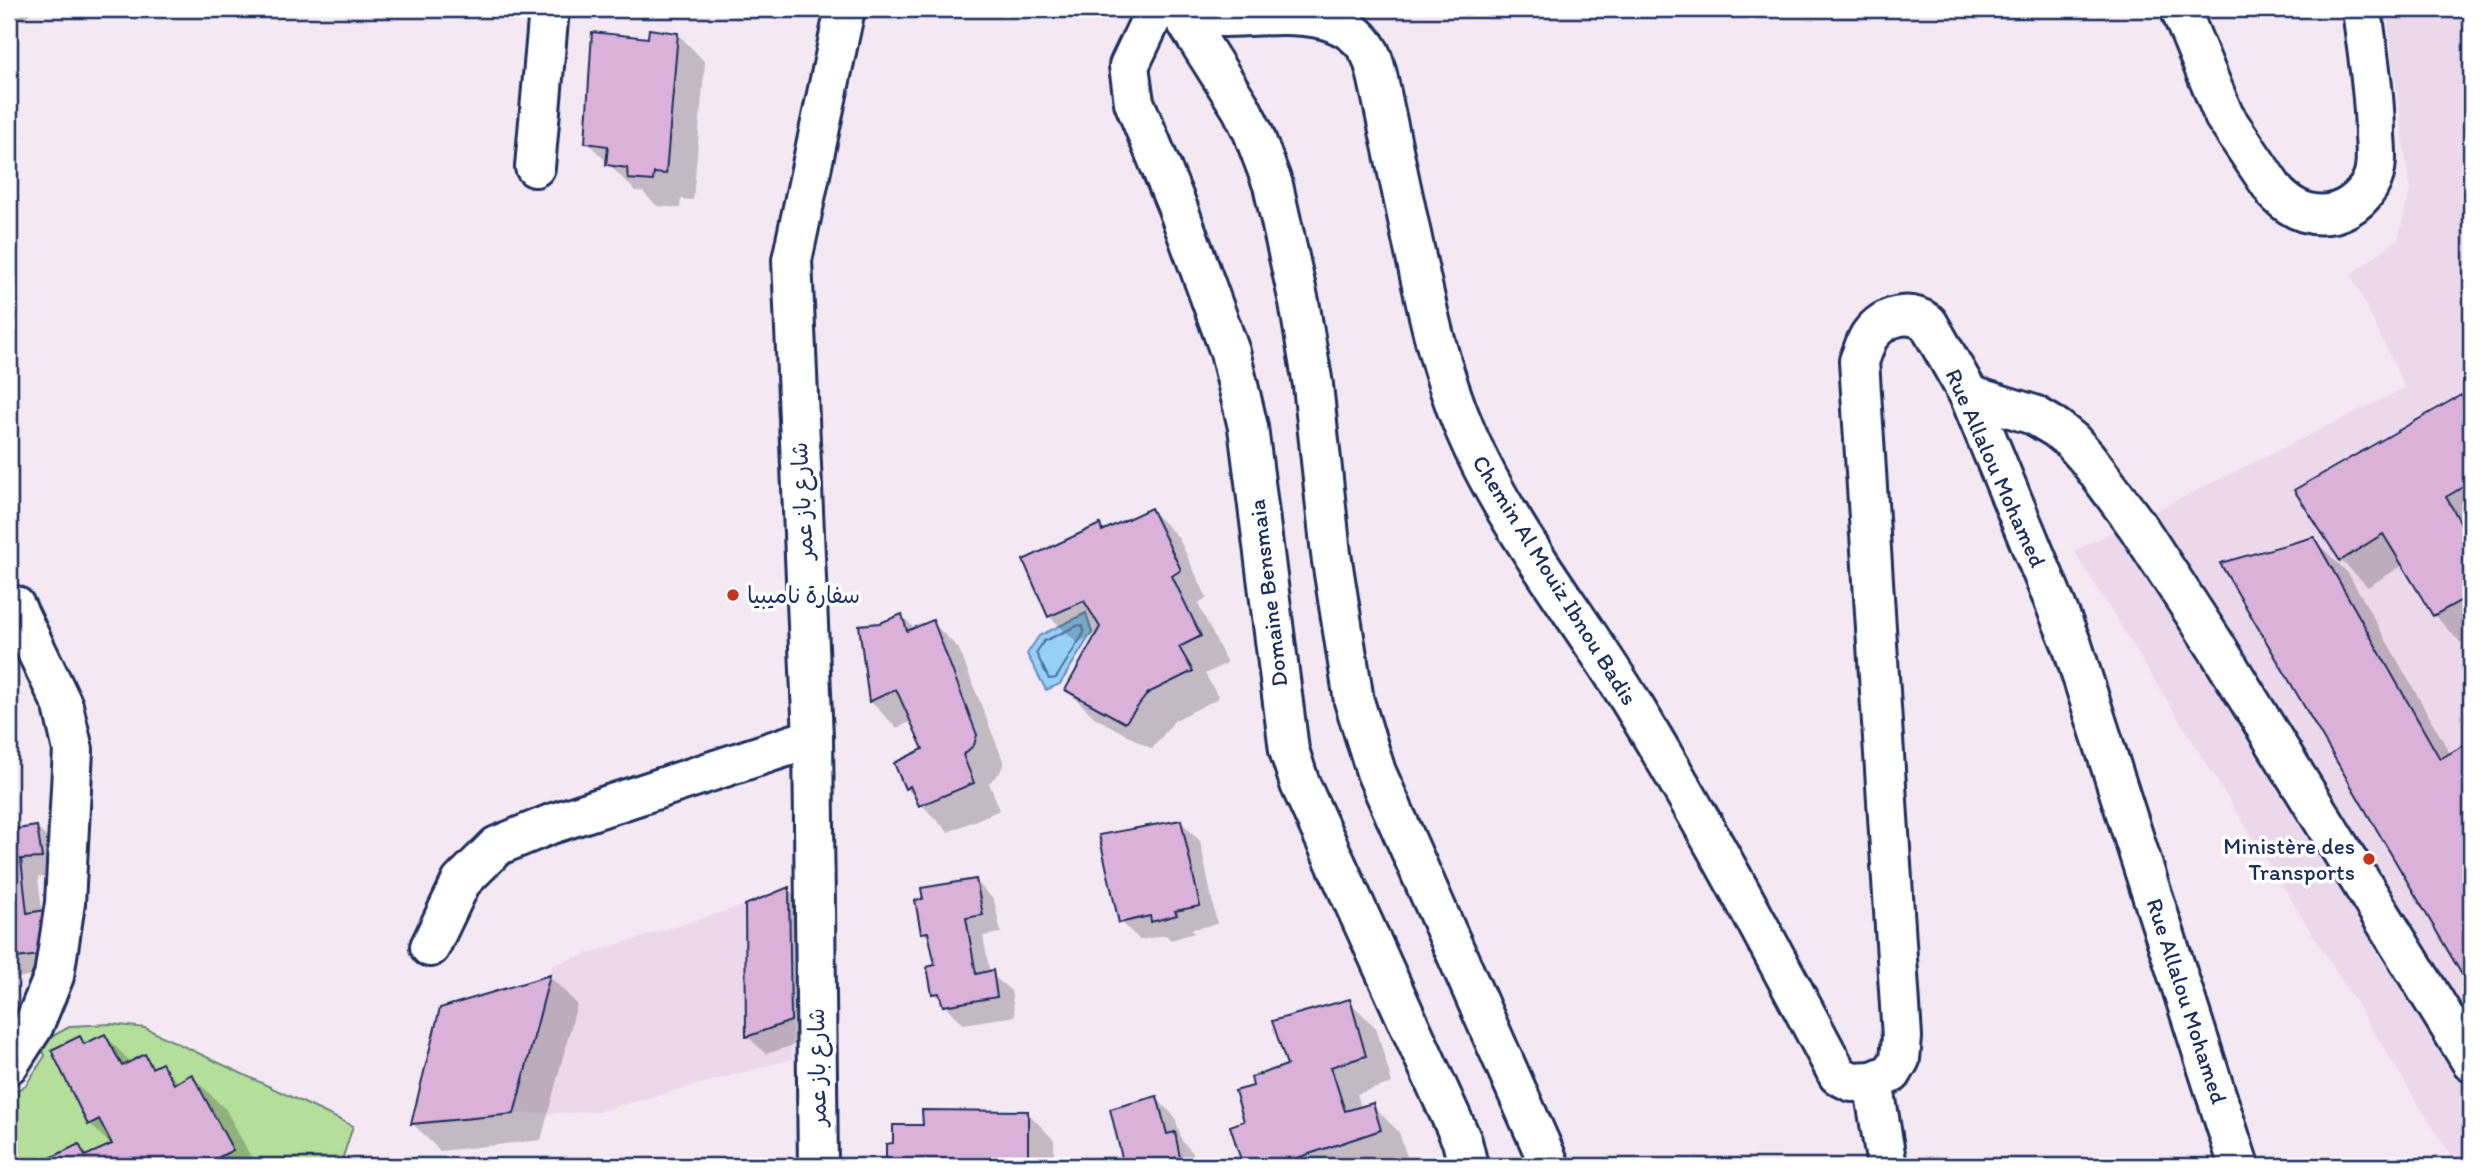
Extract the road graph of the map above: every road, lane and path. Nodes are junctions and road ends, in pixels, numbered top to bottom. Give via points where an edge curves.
1 (549, 9) edge
2 (845, 9) edge
3 (2180, 9) edge
4 (2362, 9) edge
5 (1170, 10) edge
6 (535, 167) dead end
7 (1969, 395) junction
8 (15, 606) dead end
9 (813, 738) junction
10 (429, 947) dead end
11 (2471, 1061) edge
12 (9, 1064) edge
13 (1873, 1081) junction
14 (818, 1166) edge
15 (1468, 1166) edge
16 (1550, 1166) edge
17 (1887, 1166) edge
18 (2239, 1166) edge

1 - 6 street
2 - 9 street, شارع باز عمر via 792,260
3 - 4 street via 2224,116 2276,193 2297,210 2324,214 2350,207 2374,175 2375,108
5 - 13 street, Chemin Al Mouiz Ibnou Badis via 1193,18 1329,19 1353,32 1370,54 1432,331 1460,418 1488,477 1632,704 1744,897 1838,1075 1852,1082
5 - 15 street, Domaine Bensmaia via 1129,66 1134,102 1230,352 1248,427 1289,750 1300,784 1462,1141
5 - 16 street via 1241,108 1273,185 1314,386 1331,554 1354,701 1376,772
7 - 11 street via 2034,415 2056,428 2087,458 2217,648
7 - 13 street, Rue Allalou Mohamed via 1928,323 1918,315 1902,314 1869,336 1859,361 1902,1037 1900,1059 1892,1073
7 - 18 street, Rue Allalou Mohamed via 2072,645
8 - 12 street via 63,706 73,750 65,903 54,976 33,1027
9 - 10 street via 497,846 460,882
9 - 14 street, شارع باز عمر
13 - 17 street

